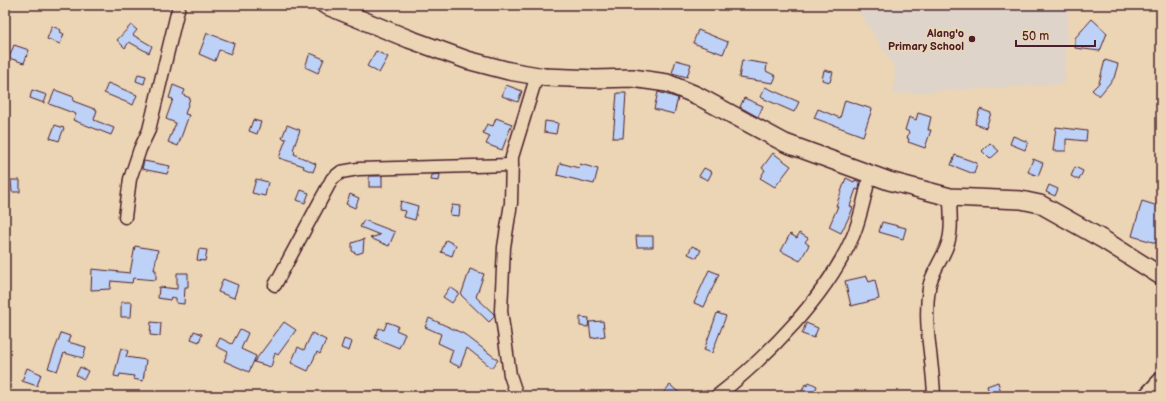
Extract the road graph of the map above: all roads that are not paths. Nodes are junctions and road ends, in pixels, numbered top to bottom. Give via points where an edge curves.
1 (179, 5) edge
2 (325, 5) edge
3 (537, 76) junction
4 (512, 165) junction
5 (870, 174) junction
6 (950, 197) junction
7 (124, 217) dead end
8 (1161, 276) edge
9 (275, 285) dead end
10 (1161, 378) edge
11 (517, 396) edge
12 (717, 396) edge
13 (934, 396) edge
14 (1144, 396) edge

1 - 7 street via 149,130 130,179
2 - 3 street via 467,60
3 - 4 street via 517,136
3 - 5 street via 632,78 667,83 696,95 785,143
4 - 9 street via 358,168 341,172 332,179
4 - 11 street via 501,311 510,375
5 - 6 street
5 - 12 street via 853,235 833,272 778,342
6 - 8 street via 1021,200 1040,204
6 - 13 street via 948,244 929,286 927,300 927,330
10 - 14 street

